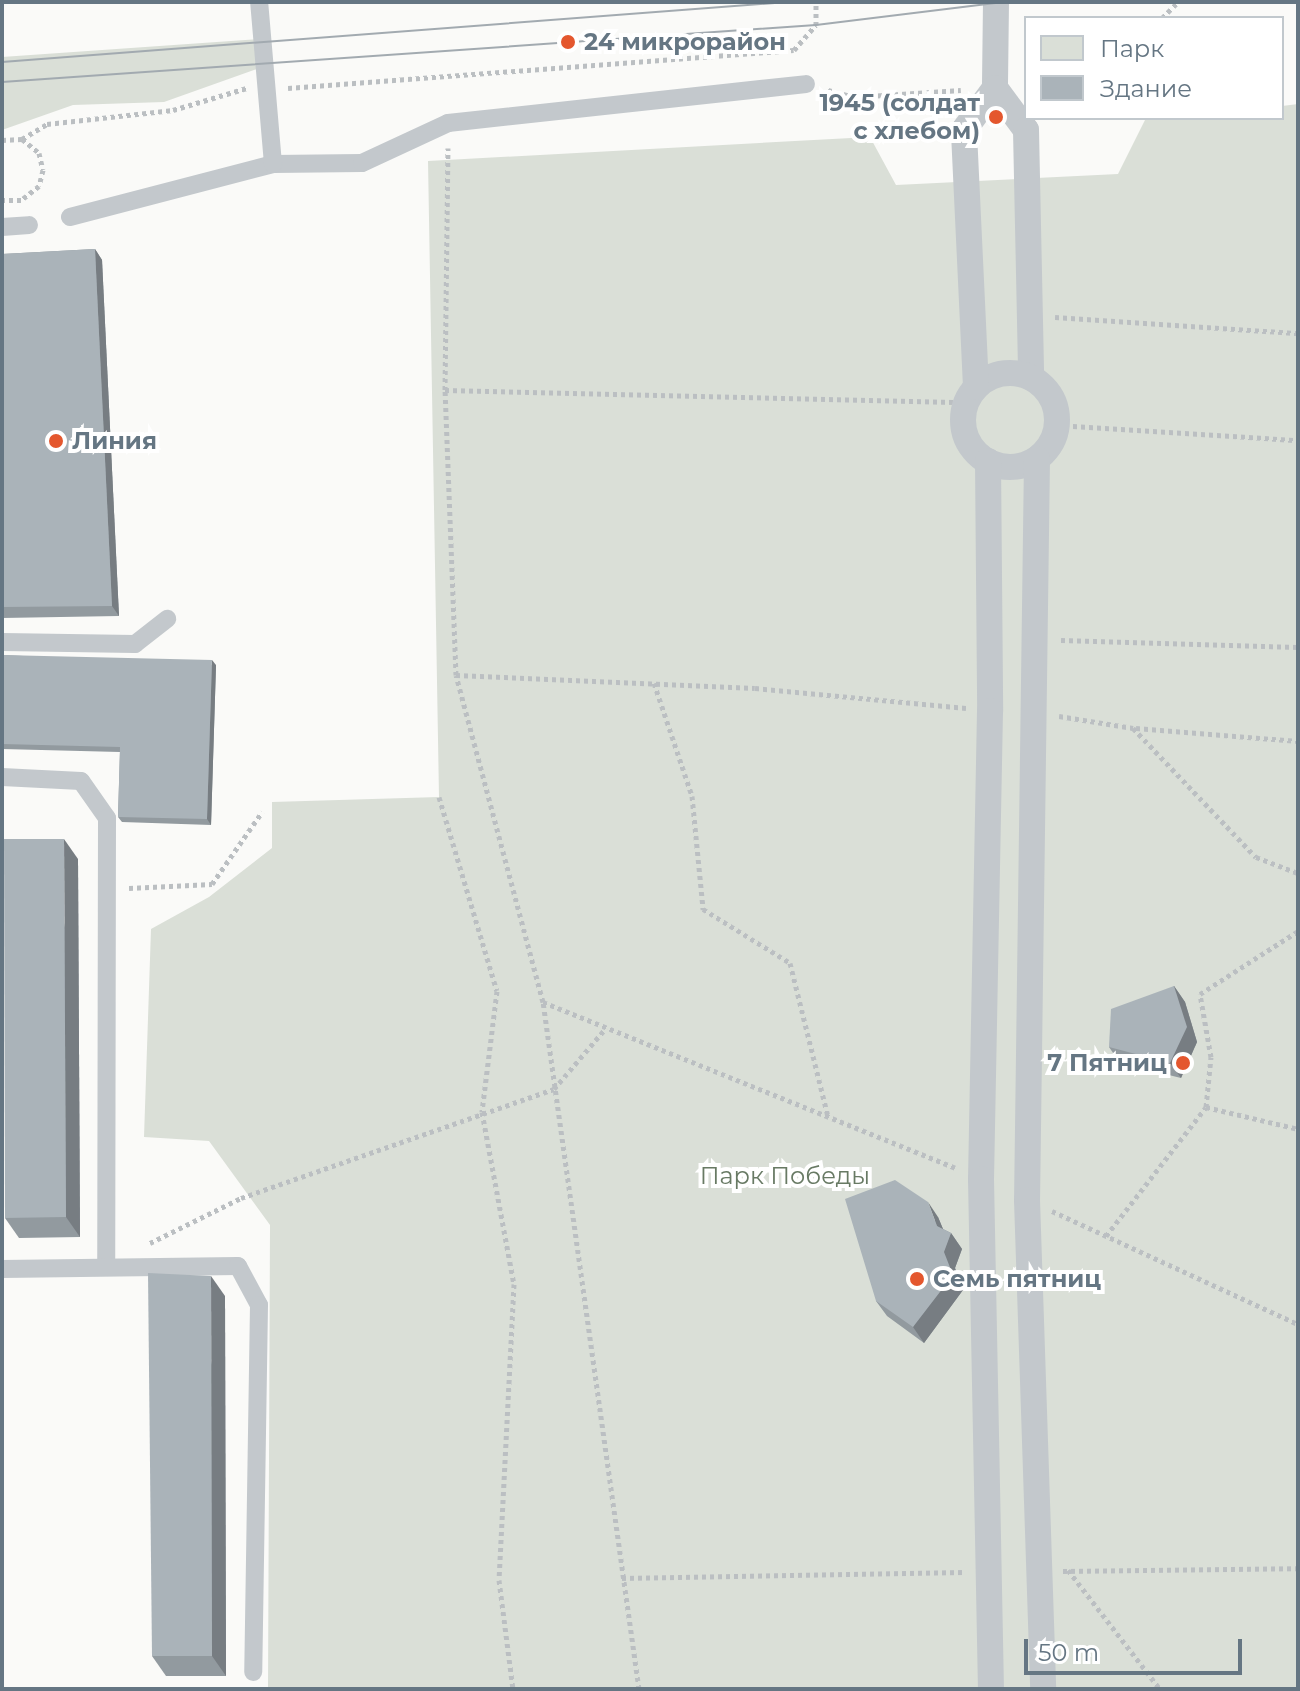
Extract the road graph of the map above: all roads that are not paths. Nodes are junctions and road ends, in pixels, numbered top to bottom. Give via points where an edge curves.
1 (259, 2) edge
2 (996, 2) edge
3 (806, 84) road end
4 (995, 88) junction
5 (273, 164) junction
6 (70, 217) dead end
7 (29, 225) dead end
8 (2, 227) edge
9 (1031, 378) junction
10 (969, 394) junction
11 (1037, 459) junction
12 (988, 461) junction
13 (167, 619) dead end
14 (2, 642) edge
15 (2, 777) edge
16 (106, 1265) junction
17 (2, 1269) edge
18 (253, 1672) dead end
19 (991, 1689) edge
20 (1043, 1689) edge

1 - 5 lane
2 - 4 street
3 - 5 lane via 448,123 362,163
4 - 9 street via 1026,130
4 - 10 street via 964,130
5 - 6 lane
7 - 8 lane
9 - 10 street via 1005,373
9 - 11 street via 1048,391 1057,425
10 - 12 street via 964,431 969,445
11 - 12 street via 1007,467
11 - 20 street via 1027,1200
12 - 19 street via 990,711 981,1179
13 - 14 lane via 135,644
15 - 16 lane via 81,781 107,818
16 - 17 lane
16 - 18 lane via 238,1266 259,1305

